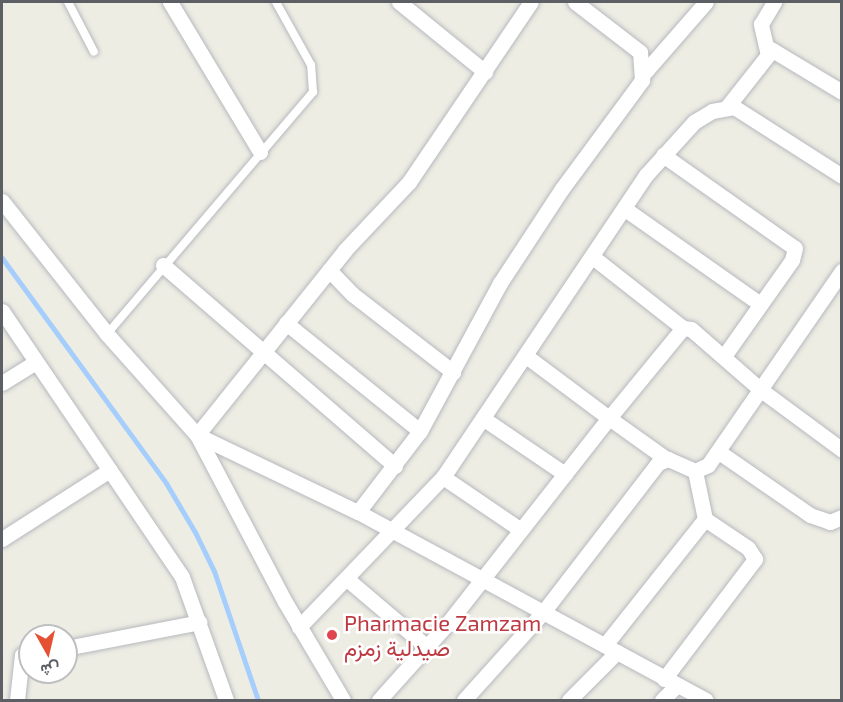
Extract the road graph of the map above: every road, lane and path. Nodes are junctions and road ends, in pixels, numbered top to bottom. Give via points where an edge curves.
1 (68, 2) edge
2 (170, 2) edge
3 (276, 2) edge
4 (399, 2) edge
5 (531, 2) edge
6 (575, 2) edge
7 (706, 2) edge
8 (774, 2) edge
9 (769, 48) junction
10 (94, 52) dead end
11 (484, 72) junction
12 (644, 73) junction
13 (839, 86) edge
14 (727, 107) junction
15 (260, 152) junction
16 (663, 155) junction
17 (842, 176) edge
18 (2, 201) edge
19 (625, 209) junction
20 (594, 258) junction
21 (163, 265) junction
22 (329, 270) junction
23 (842, 271) edge
24 (760, 304) junction
25 (2, 311) edge
26 (286, 323) junction
27 (683, 328) junction
28 (107, 334) junction
29 (263, 351) junction
30 (526, 356) junction
31 (724, 356) junction
32 (36, 362) junction
33 (453, 372) junction
34 (2, 382) edge
35 (761, 390) junction
36 (609, 418) junction
37 (483, 419) junction
38 (420, 431) junction
39 (196, 435) junction
40 (842, 450) edge
41 (719, 452) junction
42 (665, 458) junction
43 (395, 466) junction
44 (110, 470) junction
45 (695, 471) junction
46 (565, 474) junction
47 (443, 477) junction
48 (357, 512) junction
49 (842, 517) edge
50 (705, 519) junction
51 (521, 530) junction
52 (394, 532) junction
53 (2, 539) edge
54 (347, 579) junction
55 (484, 580) junction
56 (544, 611) junction
57 (200, 622) junction
58 (299, 627) junction
59 (78, 646) edge
60 (427, 647) junction
61 (611, 649) junction
62 (670, 682) junction
63 (19, 684) edge
64 (17, 700) edge
65 (226, 700) edge
66 (343, 700) edge
67 (379, 700) edge
68 (464, 700) edge
69 (569, 700) edge
70 (662, 700) edge
71 (705, 700) edge

1 - 10 lane
2 - 15 street
3 - 15 lane via 311,65 315,85 307,102
4 - 11 street
5 - 11 street
6 - 12 street via 640,52
7 - 12 street
8 - 9 street via 761,24
9 - 13 street
9 - 14 street via 753,78
11 - 22 street via 409,182
12 - 33 street via 500,283
14 - 16 street via 694,122
14 - 17 street via 747,113
15 - 21 lane
16 - 19 street
16 - 24 street via 795,248 792,260
18 - 28 street
19 - 20 street
19 - 24 street
20 - 27 street
20 - 30 street
21 - 28 lane
21 - 29 street
22 - 26 street
22 - 33 street via 352,294
23 - 35 street
24 - 31 street
25 - 32 street
26 - 29 street
26 - 38 street
27 - 31 street via 691,329
27 - 36 street
28 - 39 street
29 - 39 street
29 - 43 street
30 - 36 street
30 - 37 street
31 - 35 street
32 - 34 street
32 - 44 street
33 - 38 street
35 - 40 street
35 - 41 street
36 - 42 street
36 - 46 street
37 - 46 street
37 - 47 street
38 - 43 street
39 - 48 street
39 - 58 street
41 - 45 street via 703,469
41 - 49 street via 810,515 830,522
42 - 45 street
42 - 56 street
43 - 48 street
44 - 53 street
44 - 57 street via 168,552
45 - 50 street
46 - 51 street
47 - 51 street
47 - 52 street
48 - 52 street
50 - 61 street
50 - 62 street via 748,548 755,559
51 - 55 street
52 - 54 street
52 - 55 street
54 - 58 street
54 - 60 street
55 - 56 street
55 - 60 street
56 - 61 street
56 - 68 street
57 - 59 street
57 - 65 street
58 - 66 street
60 - 67 street
61 - 62 street
61 - 69 street
62 - 70 street
62 - 71 street
63 - 64 street

